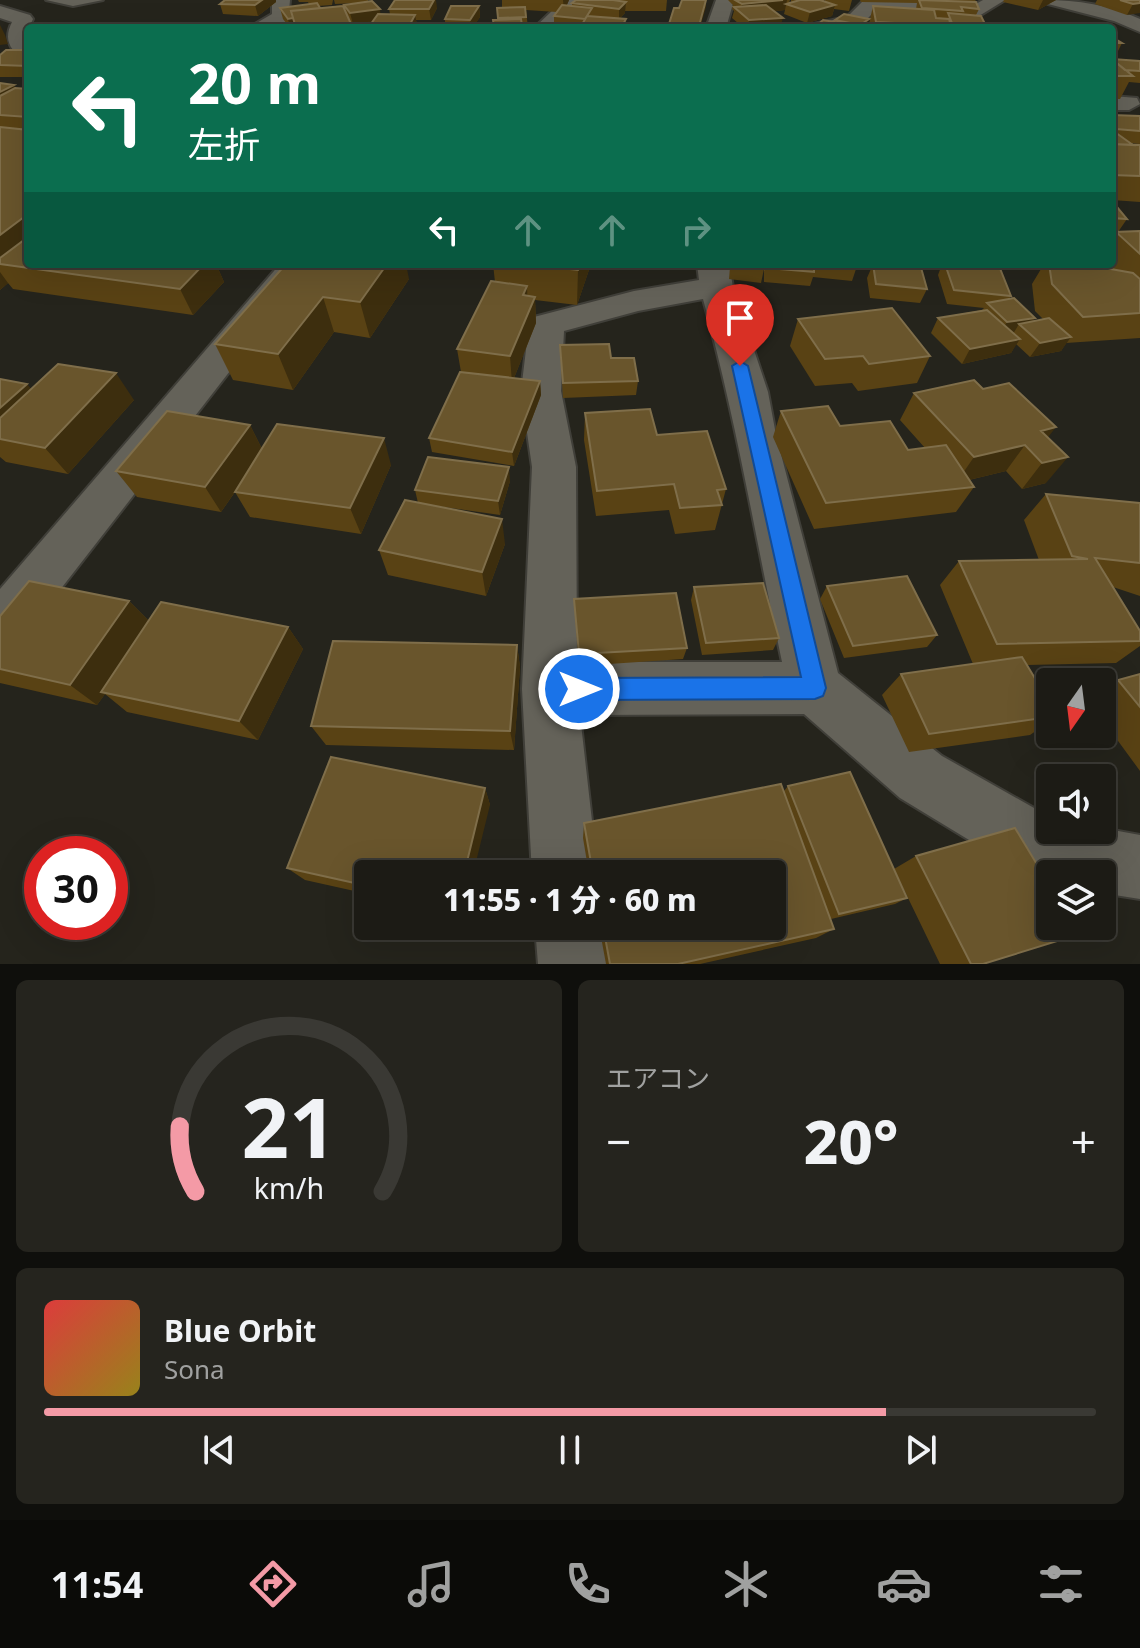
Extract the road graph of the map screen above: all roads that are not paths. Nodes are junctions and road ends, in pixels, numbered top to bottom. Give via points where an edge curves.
1 (52, 0) edge
2 (97, 0) edge
3 (281, 0) edge
4 (578, 0) edge
5 (725, 0) edge
6 (996, 0) edge
7 (1054, 0) edge
8 (0, 12) edge
9 (266, 24) edge
10 (549, 24) edge
11 (717, 24) edge
12 (842, 24) edge
13 (1140, 26) edge
14 (24, 46) edge
15 (294, 268) edge
16 (714, 276) edge
17 (0, 627) edge
18 (815, 688) junction
19 (550, 689) junction
20 (564, 860) edge
21 (1140, 867) edge
22 (570, 940) edge
23 (573, 964) edge

1 - 2 lane
3 - 9 street via 281,17
4 - 10 street via 572,13 560,14
5 - 11 street
6 - 12 street via 979,10 869,6 853,22
7 - 13 street
8 - 14 street via 23,19 17,32
15 - 17 street
16 - 18 street via 748,392
16 - 19 street via 547,325 541,391 554,467
18 - 19 street
18 - 21 street via 921,777 1048,851
19 - 20 street
22 - 23 street

